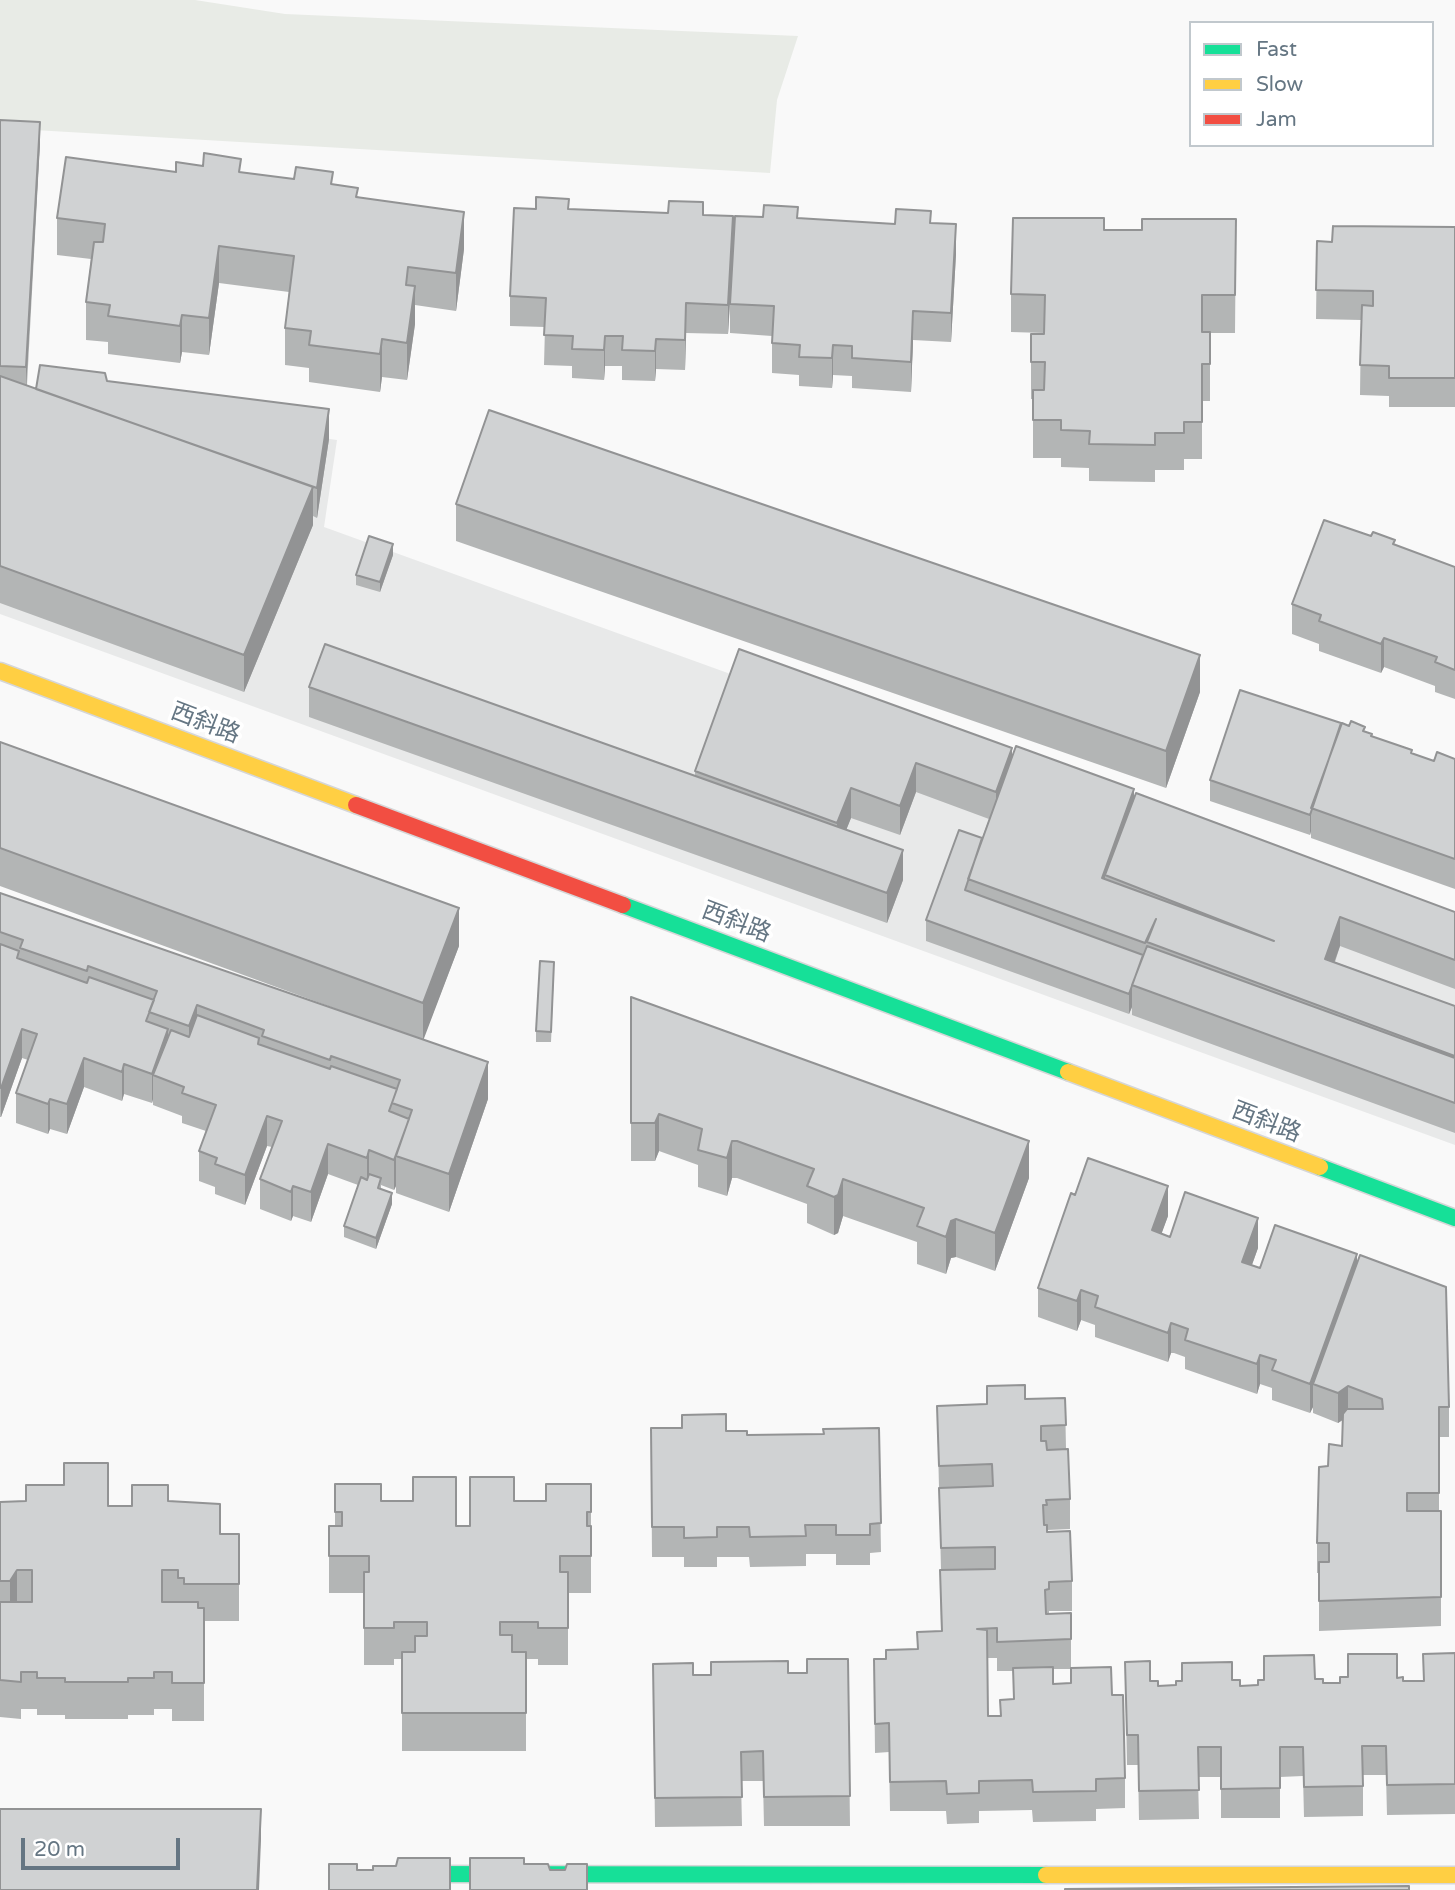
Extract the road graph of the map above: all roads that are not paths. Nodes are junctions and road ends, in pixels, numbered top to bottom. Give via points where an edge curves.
1 (0, 671) edge
2 (1455, 1218) edge
3 (386, 1874) edge
4 (1455, 1875) edge

1 - 2 street, 西斜路
3 - 4 street

